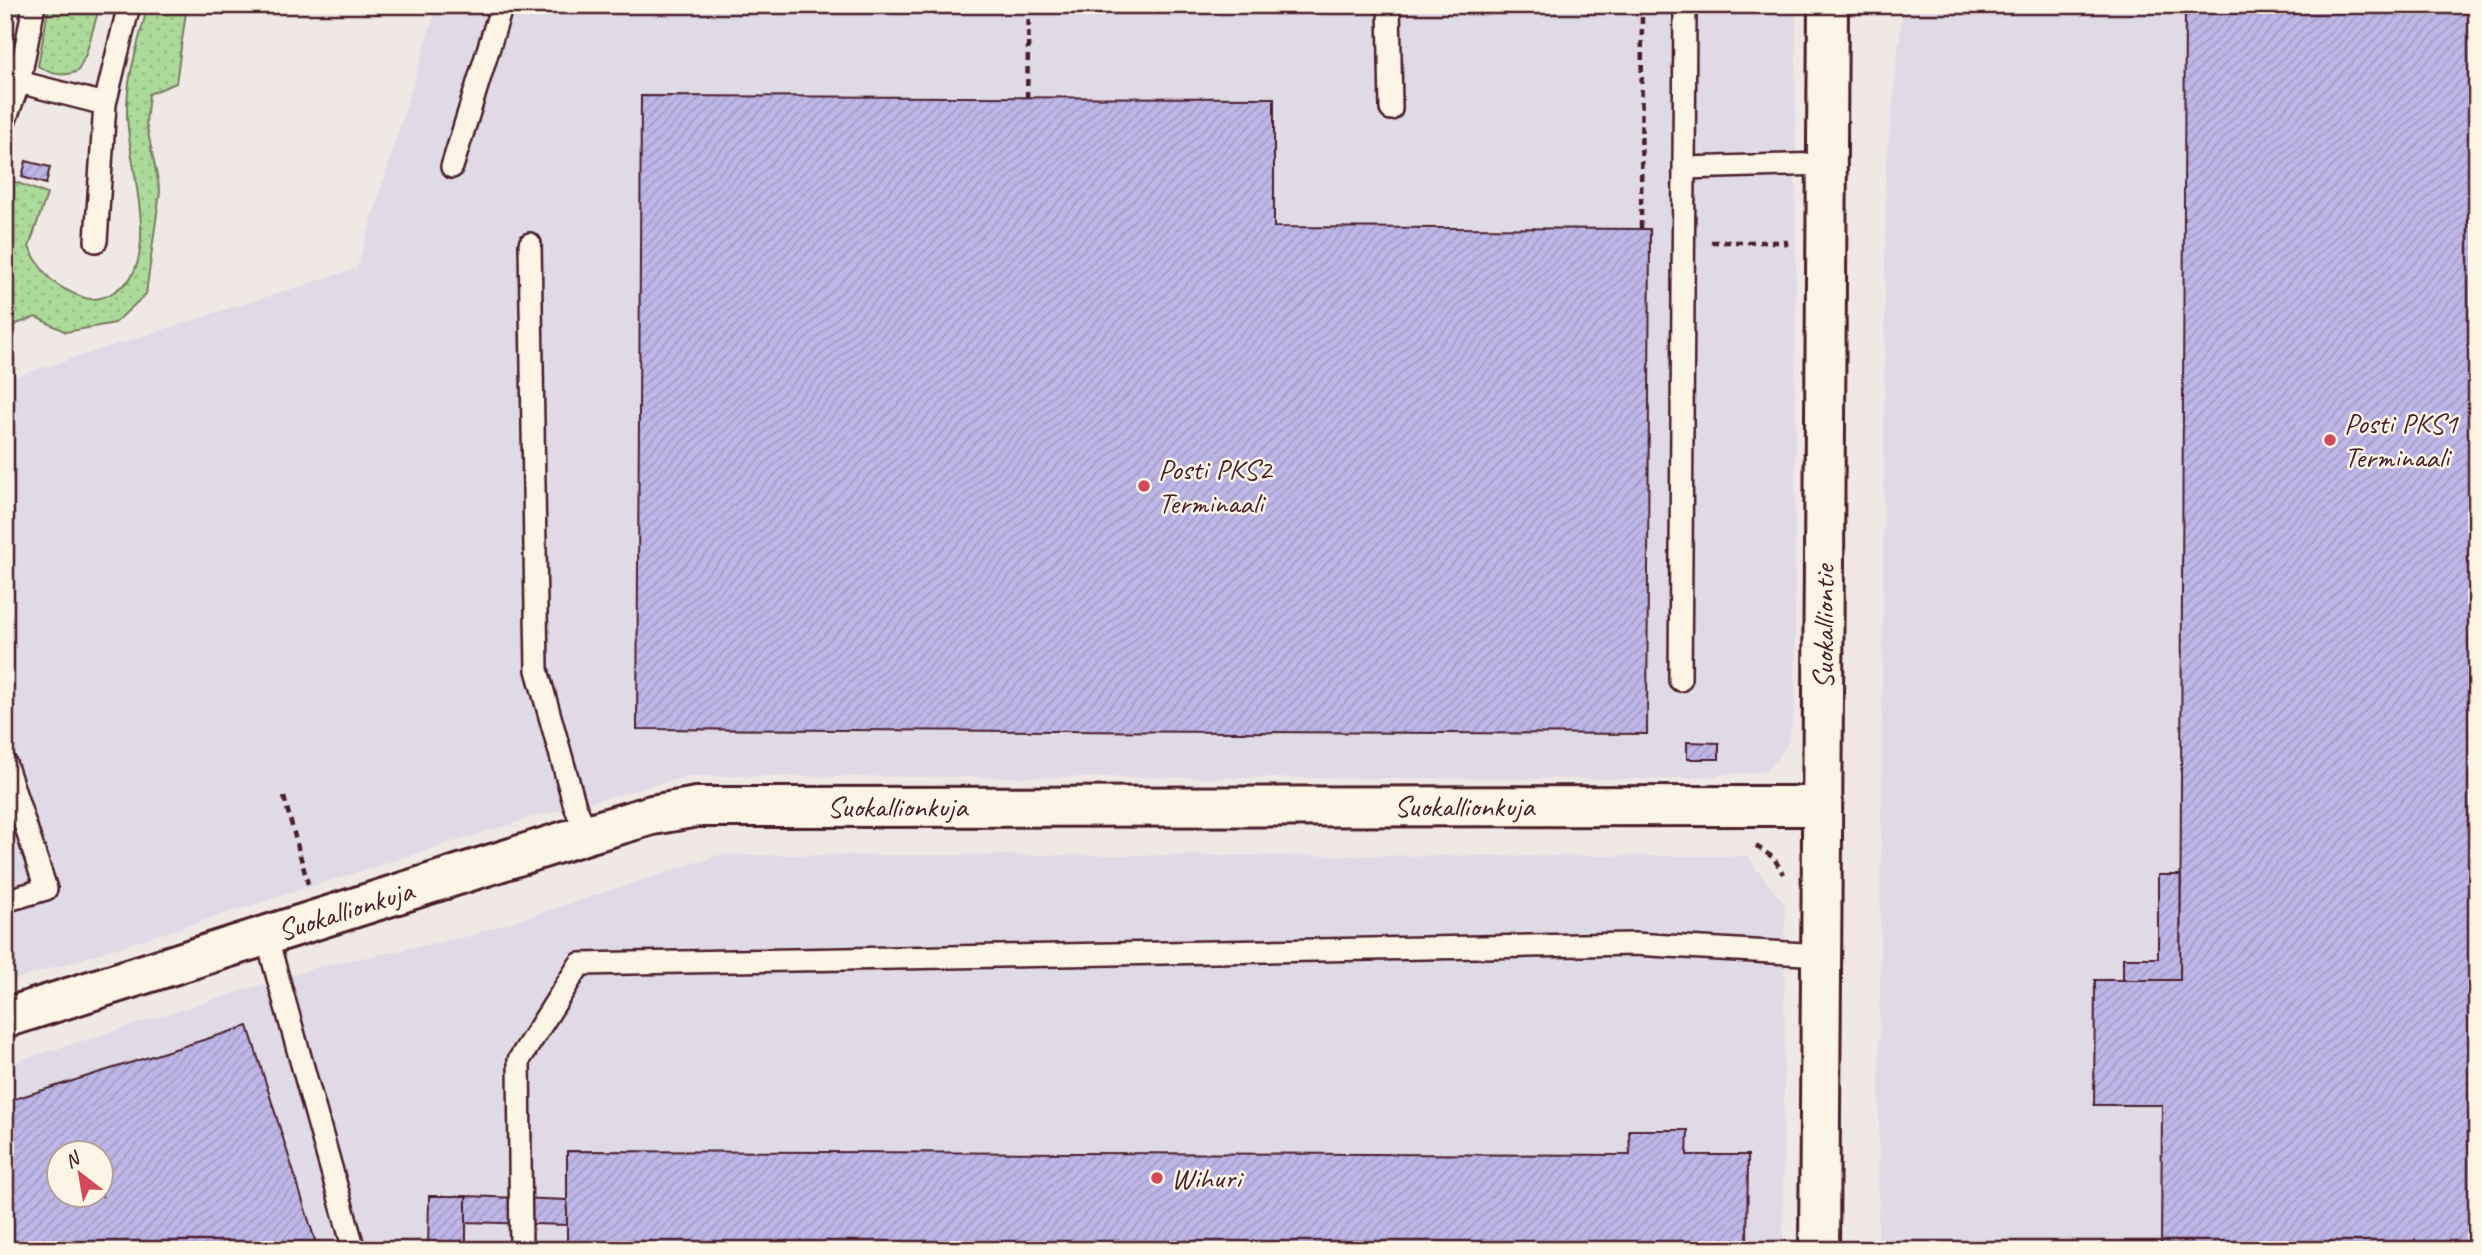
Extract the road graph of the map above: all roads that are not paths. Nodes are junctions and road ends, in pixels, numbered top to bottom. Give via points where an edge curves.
1 (34, 5) edge
2 (130, 5) edge
3 (502, 5) edge
4 (1389, 5) edge
5 (1685, 5) edge
6 (1828, 5) edge
7 (12, 81) edge
8 (105, 104) junction
9 (1391, 109) dead end
10 (5, 120) edge
11 (1826, 163) junction
12 (452, 167) dead end
13 (1684, 168) junction
14 (96, 241) dead end
15 (530, 244) dead end
16 (1680, 680) dead end
17 (5, 763) edge
18 (1821, 806) junction
19 (587, 834) junction
20 (5, 901) edge
21 (266, 935) junction
22 (1821, 955) junction
23 (5, 1018) edge
24 (354, 1250) edge
25 (521, 1250) edge
26 (1819, 1250) edge

1 - 7 lane
2 - 8 lane
3 - 12 lane
4 - 9 lane
5 - 13 lane
6 - 11 street, Suokalliontie
7 - 8 lane
7 - 10 lane
8 - 14 lane
11 - 13 lane
11 - 18 street, Suokalliontie
13 - 16 lane
15 - 19 lane via 537,670
17 - 20 lane via 46,889
18 - 19 street, Suokallionkuja via 697,807
18 - 22 street, Suokalliontie
19 - 21 street, Suokallionkuja
21 - 23 street, Suokallionkuja
21 - 24 lane
22 - 25 lane via 1634,944 580,964 519,1060
22 - 26 street, Suokalliontie

